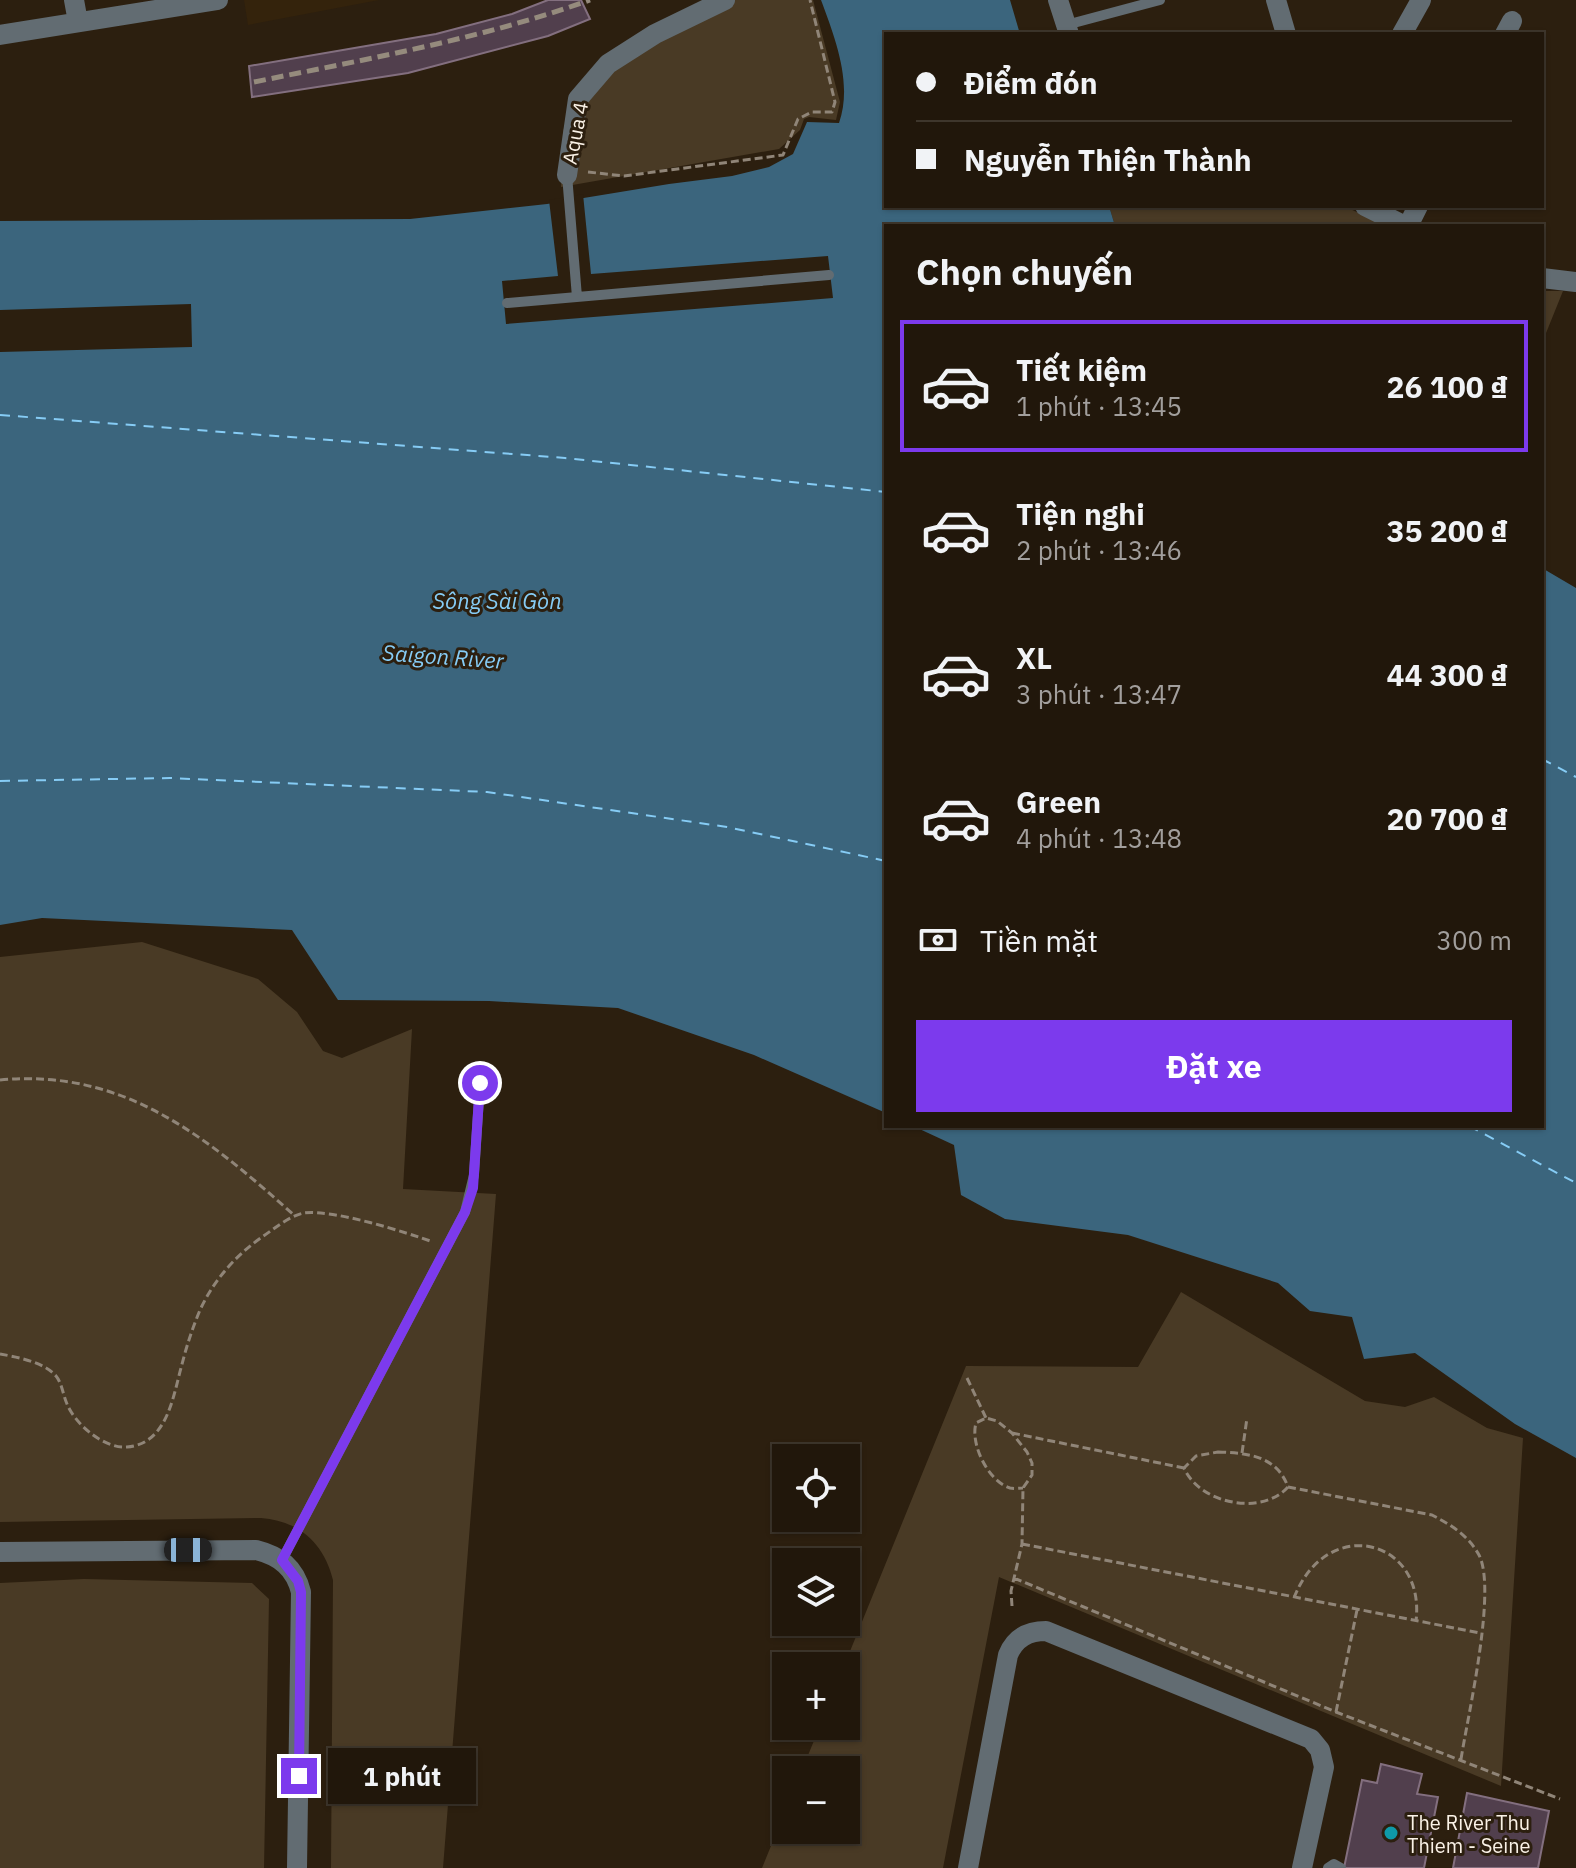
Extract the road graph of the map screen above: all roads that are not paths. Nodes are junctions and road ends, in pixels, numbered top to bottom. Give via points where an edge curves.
1 (74, 0) edge
2 (218, 0) edge
3 (725, 0) edge
4 (1058, 0) edge
5 (1160, 0) edge
6 (1276, 0) edge
7 (1421, 0) edge
8 (78, 22) junction
9 (1068, 30) edge
10 (1285, 32) edge
11 (1403, 32) edge
12 (0, 35) edge
13 (577, 174) joint
14 (1369, 208) edge
15 (1403, 224) edge
16 (829, 275) dead end
17 (1544, 278) edge
18 (1576, 282) edge
19 (577, 297) junction
20 (507, 303) dead end
21 (480, 1083) dead end
22 (0, 1552) edge
23 (282, 1560) junction
24 (297, 1868) edge
25 (968, 1868) edge
26 (1302, 1868) edge
27 (1328, 1868) edge
28 (1341, 1868) edge

1 - 8 street
2 - 8 street
3 - 13 street, Aqua 4 via 608,64 578,99
4 - 9 street
5 - 9 lane
6 - 10 street
7 - 11 street
8 - 12 street
13 - 19 lane, Aqua 4
14 - 15 street
16 - 19 lane
17 - 18 street
19 - 20 lane
21 - 23 lane via 473,1188 465,1212
22 - 23 street via 256,1550
23 - 24 street via 301,1592
25 - 26 street via 1008,1655 1021,1637 1046,1631 1311,1739 1324,1767
27 - 28 lane

